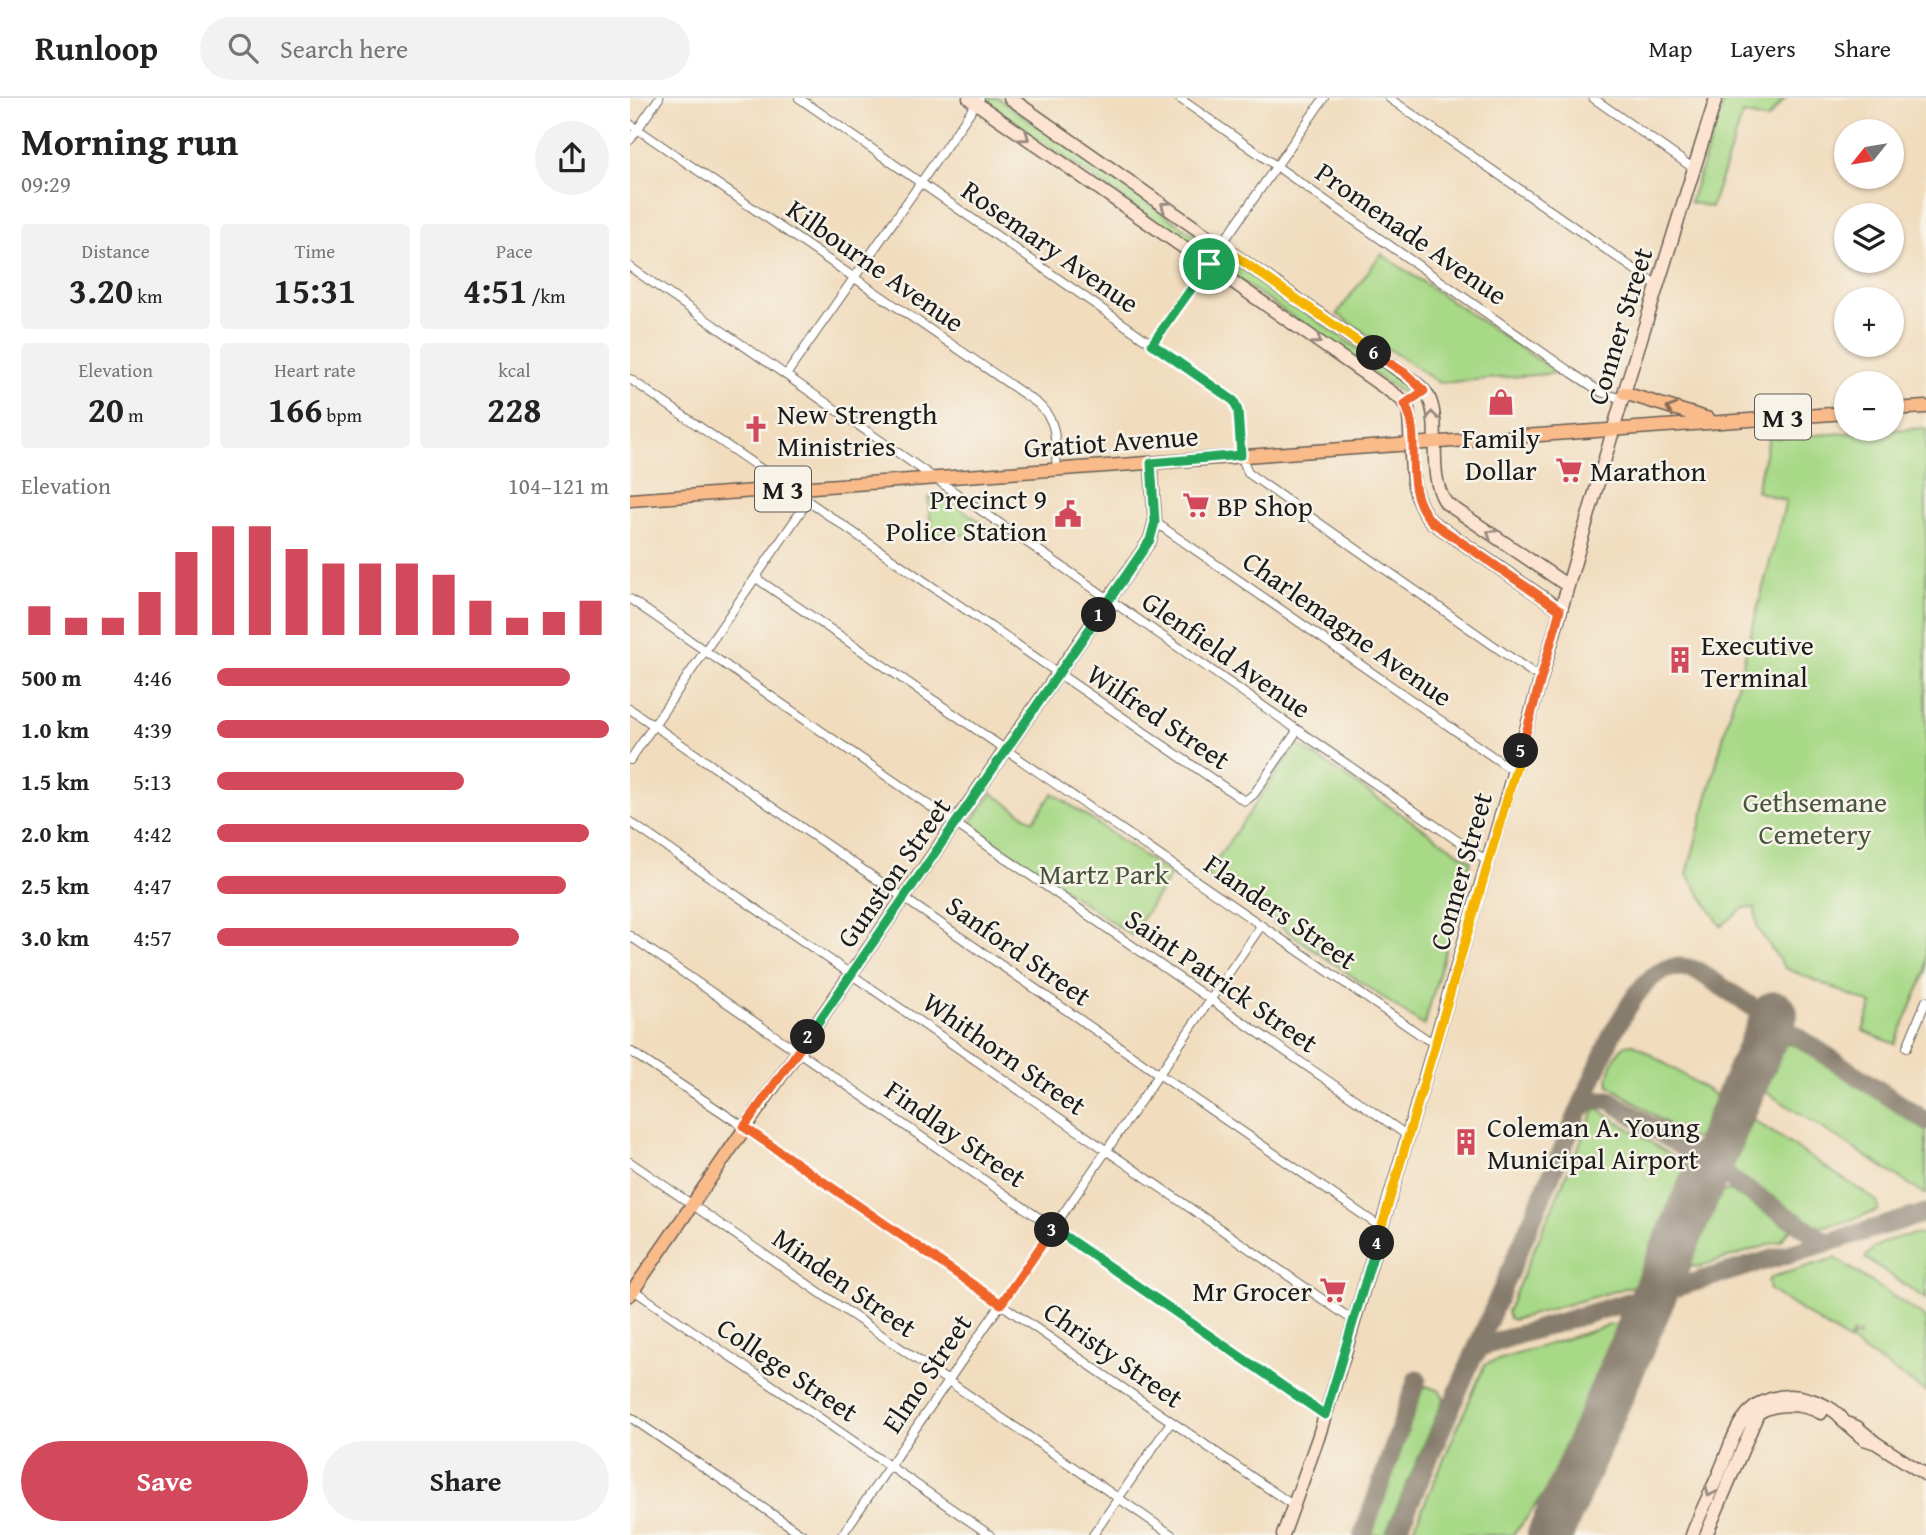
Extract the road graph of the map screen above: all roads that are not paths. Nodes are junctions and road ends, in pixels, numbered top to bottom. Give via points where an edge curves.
1 (659, 98) edge
2 (799, 98) edge
3 (1010, 98) edge
4 (1179, 98) edge
5 (1324, 98) edge
6 (1389, 98) edge
7 (1593, 98) edge
8 (1716, 98) edge
9 (975, 100) edge
10 (634, 126) edge
11 (630, 140) edge
12 (1276, 165) junction
13 (1693, 168) junction
14 (921, 183) junction
15 (1221, 246) junction
16 (1209, 264) junction
17 (630, 267) edge
18 (854, 278) junction
19 (1657, 285) junction
20 (1152, 344) junction
21 (786, 375) junction
22 (630, 379) edge
23 (1424, 391) junction
24 (1623, 396) junction
25 (1405, 404) junction
26 (1926, 407) edge
27 (1904, 408) edge
28 (1834, 414) edge
29 (1719, 422) junction
30 (1614, 430) junction
31 (1434, 442) junction
32 (1411, 444) junction
33 (1241, 455) junction
34 (1151, 463) junction
35 (1058, 470) junction
36 (936, 478) junction
37 (790, 489) junction
38 (1439, 492) junction
39 (630, 500) edge
40 (1417, 500) junction
41 (808, 501) junction
42 (1155, 522) junction
43 (1528, 560) junction
44 (756, 578) junction
45 (1516, 579) junction
46 (1568, 586) junction
47 (630, 599) edge
48 (1109, 601) junction
49 (1560, 610) junction
50 (705, 651) junction
51 (1059, 675) junction
52 (1541, 678) junction
53 (630, 709) edge
54 (654, 726) junction
55 (1297, 731) junction
56 (1007, 750) junction
57 (630, 760) edge
58 (1514, 772) junction
59 (630, 822) edge
60 (956, 824) junction
61 (1488, 862) junction
62 (904, 898) junction
63 (1261, 926) junction
64 (630, 936) edge
65 (851, 975) junction
66 (1210, 999) junction
67 (1926, 1001) edge
68 (1435, 1043) junction
69 (1907, 1047) dead end
70 (630, 1051) edge
71 (798, 1052) junction
72 (1159, 1074) junction
73 (744, 1127) junction
74 (1408, 1136) junction
75 (1106, 1151) junction
76 (630, 1162) edge
77 (693, 1205) junction
78 (1053, 1228) junction
79 (1382, 1228) junction
80 (631, 1291) edge
81 (1001, 1304) junction
82 (1354, 1321) junction
83 (948, 1381) junction
84 (1325, 1415) junction
85 (630, 1417) edge
86 (1842, 1419) junction
87 (1171, 1422) junction
88 (890, 1466) junction
89 (1926, 1475) edge
90 (1118, 1498) junction
91 (1294, 1506) junction
92 (803, 1535) edge
93 (842, 1535) edge
94 (990, 1535) edge
95 (1093, 1535) edge
96 (1172, 1535) edge
97 (1283, 1535) edge
98 (1692, 1535) edge
99 (1706, 1535) edge

1 - 10 street
2 - 14 street, Rosemary Avenue
15 -> 3 street
4 - 12 street, Promenade Avenue
5 - 12 street
6 - 19 street
7 - 13 street
8 - 13 street, Conner Street
9 - 14 street
9 -> 16 street
10 - 11 street
10 - 18 street, Kilbourne Avenue
12 - 15 street
12 - 24 street, Promenade Avenue via 1601,392
13 - 19 street, Conner Street
14 - 18 street
14 - 20 street, Rosemary Avenue
15 - 16 street
15 - 23 street via 1405,373
16 - 20 street
16 -> 25 street
17 - 21 street, Glenfield Avenue
18 - 21 street
18 - 35 street, Kilbourne Avenue via 1047,412 1054,426
19 - 24 street, Conner Street
20 - 33 street, Rosemary Avenue via 1234,401
21 - 36 street, Glenfield Avenue
22 - 37 street, Wilfred Street
23 - 25 street
31 -> 23 street via 1431,403
29 -> 24 main road
24 - 30 street, Conner Street
25 - 32 street
26 - 27 main road
28 - 29 main road, Gratiot Avenue / M 3
29 - 30 main road, Gratiot Avenue / M 3
30 - 31 main road, Gratiot Avenue / M 3
30 - 46 street, Conner Street
31 - 32 main road, Gratiot Avenue / M 3
31 - 38 street
32 - 33 main road, Gratiot Avenue / M 3
32 - 40 street
33 - 34 main road, Gratiot Avenue / M 3
33 - 52 street via 1248,473
34 - 35 main road, Gratiot Avenue / M 3
34 - 42 main road, Gunston Street
35 - 36 main road, Gratiot Avenue / M 3
36 - 37 main road, Gratiot Avenue / M 3
36 - 48 street, Glenfield Avenue
37 - 39 main road, Gratiot Avenue / M 3
37 - 41 street, Wilfred Street
38 - 40 street
43 -> 38 street via 1453,509
40 - 45 street via 1432,522
41 - 44 street
41 - 51 street, Wilfred Street
42 - 48 main road, Gunston Street via 1150,540
42 - 58 street, Charlemagne Avenue
43 - 45 street
43 - 46 street
44 - 50 street
44 - 56 street, Flanders Street
45 - 49 street
46 - 49 street, Conner Street
47 - 50 street, Saint Patrick Street
48 - 51 main road, Gunston Street
48 - 55 street, Glenfield Avenue
49 - 52 street, Conner Street
50 - 54 street
50 - 60 street, Saint Patrick Street
51 - 55 street, Wilfred Street via 1245,801
51 - 56 main road, Gunston Street
52 - 58 street, Conner Street
53 - 54 street, Sanford Street
54 - 57 street
54 - 62 street, Sanford Street
55 - 61 street, Glenfield Avenue
56 - 60 main road, Gunston Street
56 - 63 street, Flanders Street
58 - 61 street, Conner Street
59 - 65 street, Whithorn Street
60 - 62 main road, Gunston Street
60 - 66 street, Saint Patrick Street
61 - 68 street, Conner Street
62 - 65 main road, Gunston Street
62 - 72 street, Sanford Street
63 - 66 street, Elmo Street
63 - 68 street, Flanders Street
64 - 71 street, Findlay Street
65 - 71 main road, Gunston Street
65 - 75 street, Whithorn Street
66 - 72 street, Elmo Street
66 - 74 street, Saint Patrick Street
67 - 69 street
68 - 74 street, Conner Street
70 - 73 street, Christy Street
71 - 73 main road, Gunston Street
71 - 78 street, Findlay Street
72 - 75 street, Elmo Street
72 - 79 street, Sanford Street
73 - 77 main road, Gunston Street
73 - 81 street, Christy Street
74 - 79 street, Conner Street
75 - 78 street, Elmo Street
75 - 82 street, Whithorn Street
76 - 77 street, Minden Street
77 - 80 main road, Gunston Street
77 - 83 street, Minden Street
78 - 81 street, Elmo Street
78 - 84 street, Findlay Street
79 - 82 street, Conner Street
80 - 88 street, College Street
81 - 83 street, Elmo Street
81 - 87 street, Christy Street
82 - 84 street, Conner Street
83 - 88 street, Elmo Street
83 - 90 street, Minden Street
84 - 91 street, Conner Street
85 - 92 street
86 - 89 street via 1864,1439
86 -> 98 street via 1797,1396 1753,1407 1736,1430
86 - 99 street via 1789,1405 1758,1413
87 - 90 street
87 - 91 street, Christy Street
88 - 93 street, Elmo Street
88 - 94 street, College Street
90 - 95 street
90 - 96 street, Minden Street
91 - 97 street, Conner Street

